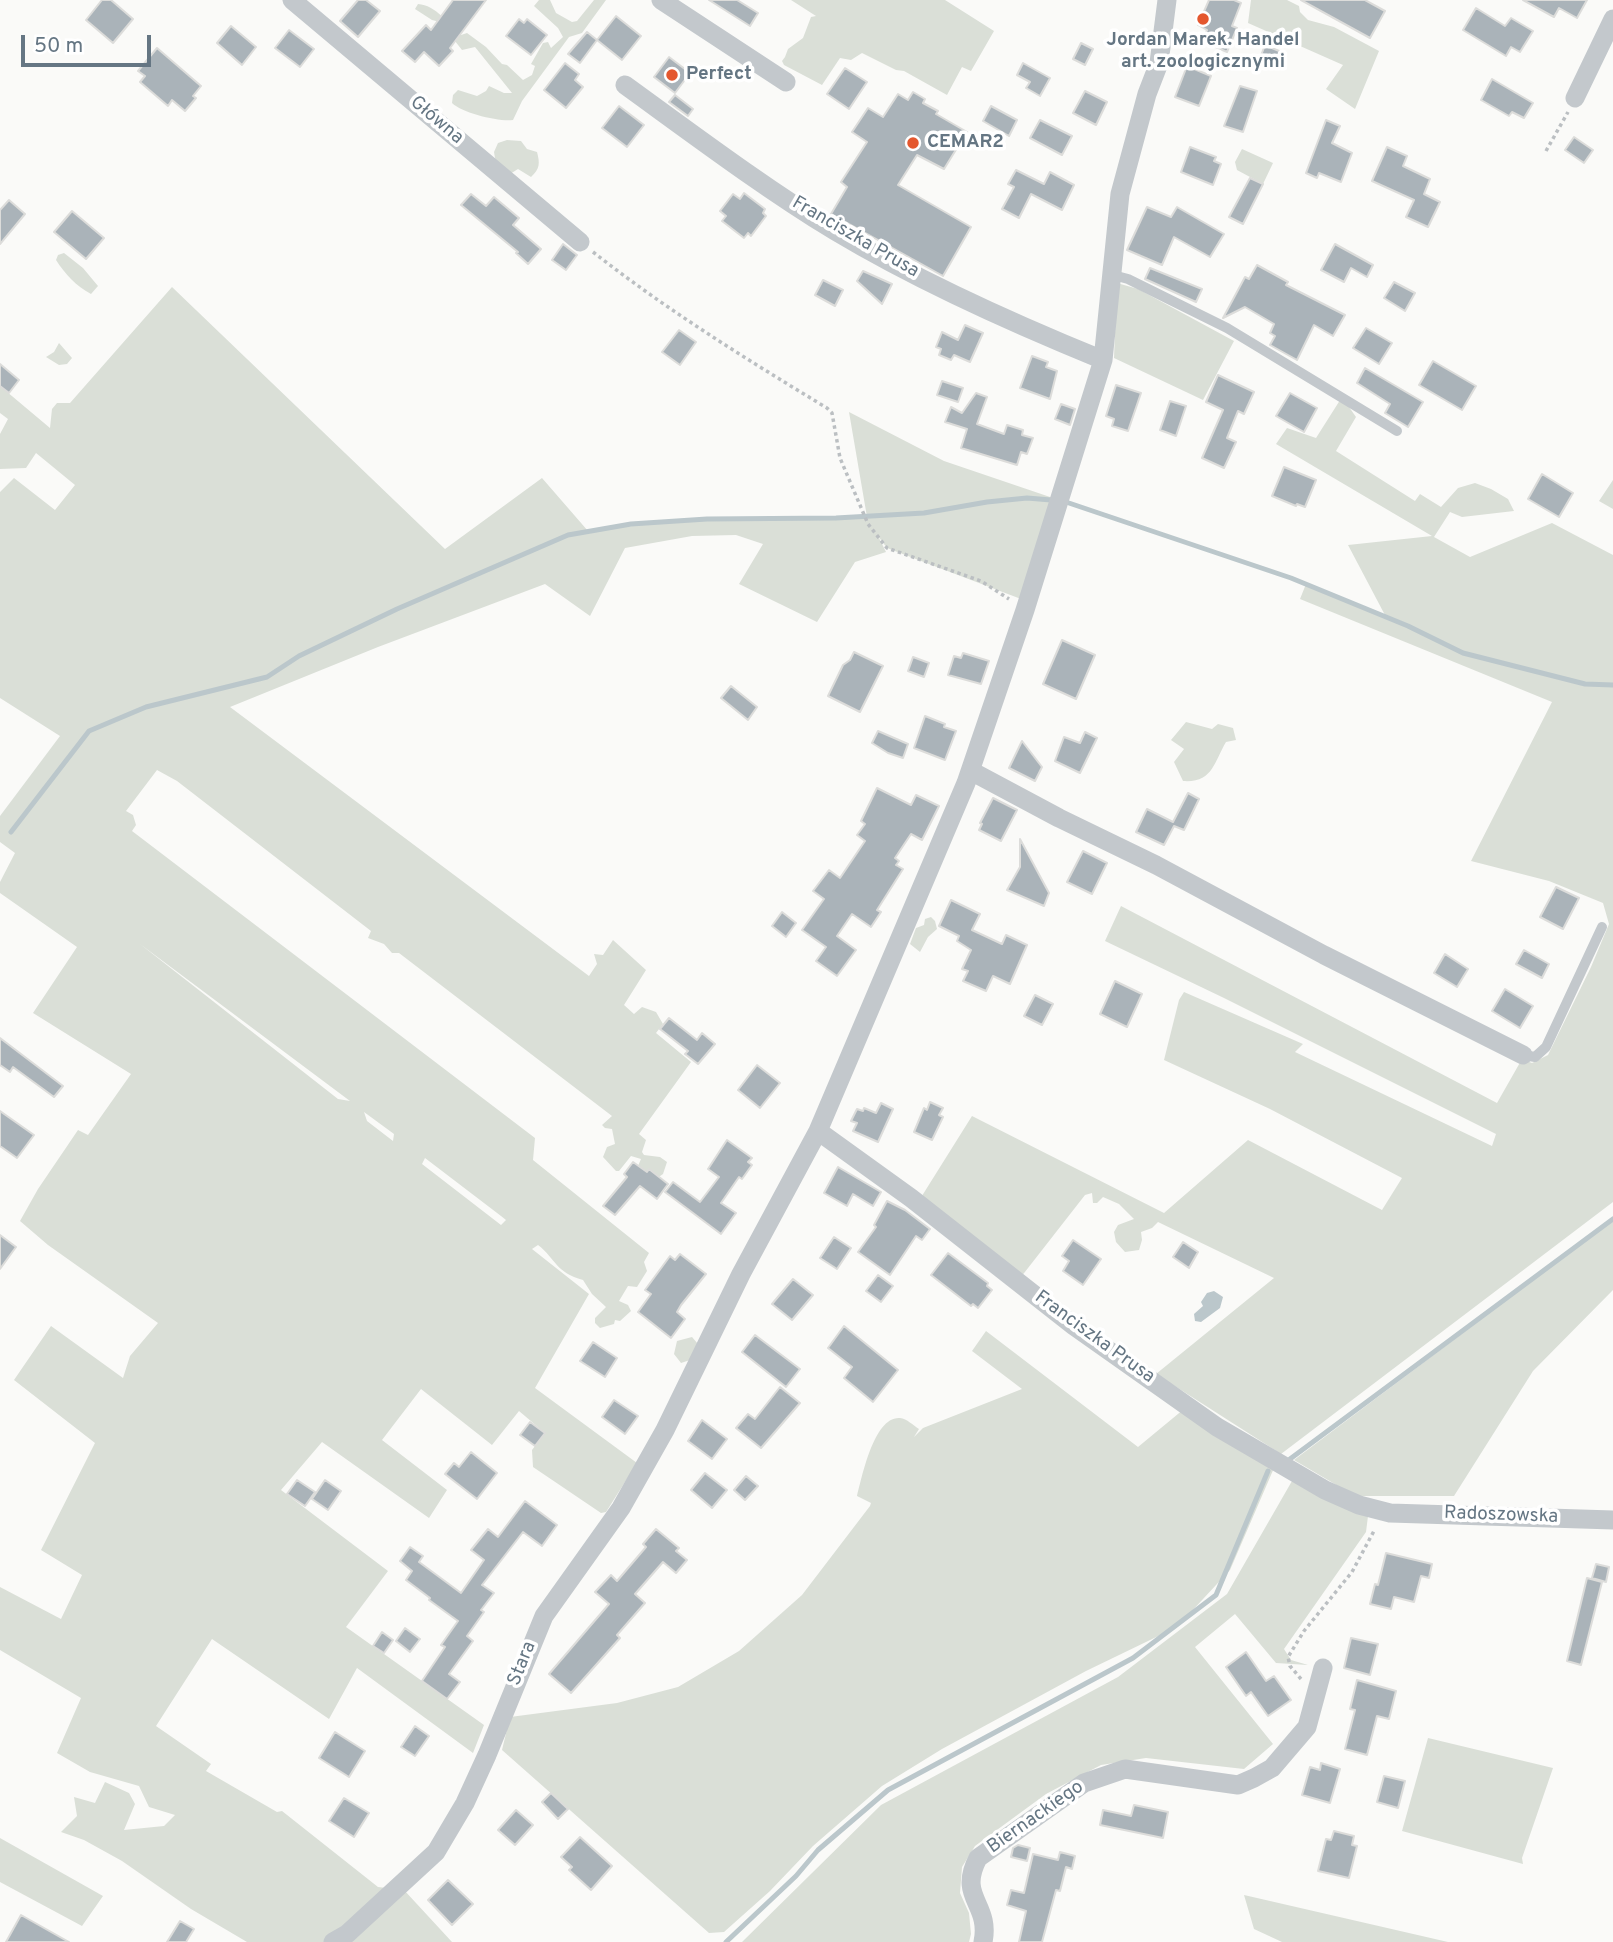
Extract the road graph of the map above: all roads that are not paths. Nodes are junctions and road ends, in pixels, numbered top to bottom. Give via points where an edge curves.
1 (292, 0) edge
2 (661, 0) edge
3 (1167, 0) edge
4 (1613, 19) edge
5 (786, 82) dead end
6 (625, 85) dead end
7 (1575, 98) road end
8 (580, 242) road end
9 (1112, 275) junction
10 (1103, 360) junction
11 (1397, 430) dead end
12 (971, 771) junction
13 (1602, 927) dead end
14 (1523, 1055) joint
15 (818, 1131) junction
16 (1390, 1513) joint
17 (1613, 1520) edge
18 (1323, 1668) dead end
19 (333, 1942) edge
20 (983, 1942) edge

1 - 8 street, Główna
2 - 5 street
3 - 9 street via 1159,63 1120,194
4 - 7 street
6 - 10 street, Franciszka Prusa via 835,231 1019,326
9 - 10 street
9 - 11 lane via 1227,327
10 - 12 street
12 - 14 street
12 - 15 street
13 - 14 lane via 1546,1047 1535,1057
15 - 16 street, Franciszka Prusa via 1074,1326 1217,1427 1325,1490
15 - 19 street, Stara via 621,1508 544,1616 488,1755 436,1852
16 - 17 street, Radoszowska
18 - 20 street, Biernackiego via 1307,1727 1272,1769 1238,1785 1125,1769 1107,1773 1084,1783 995,1844 978,1858 970,1873 970,1888 984,1916

